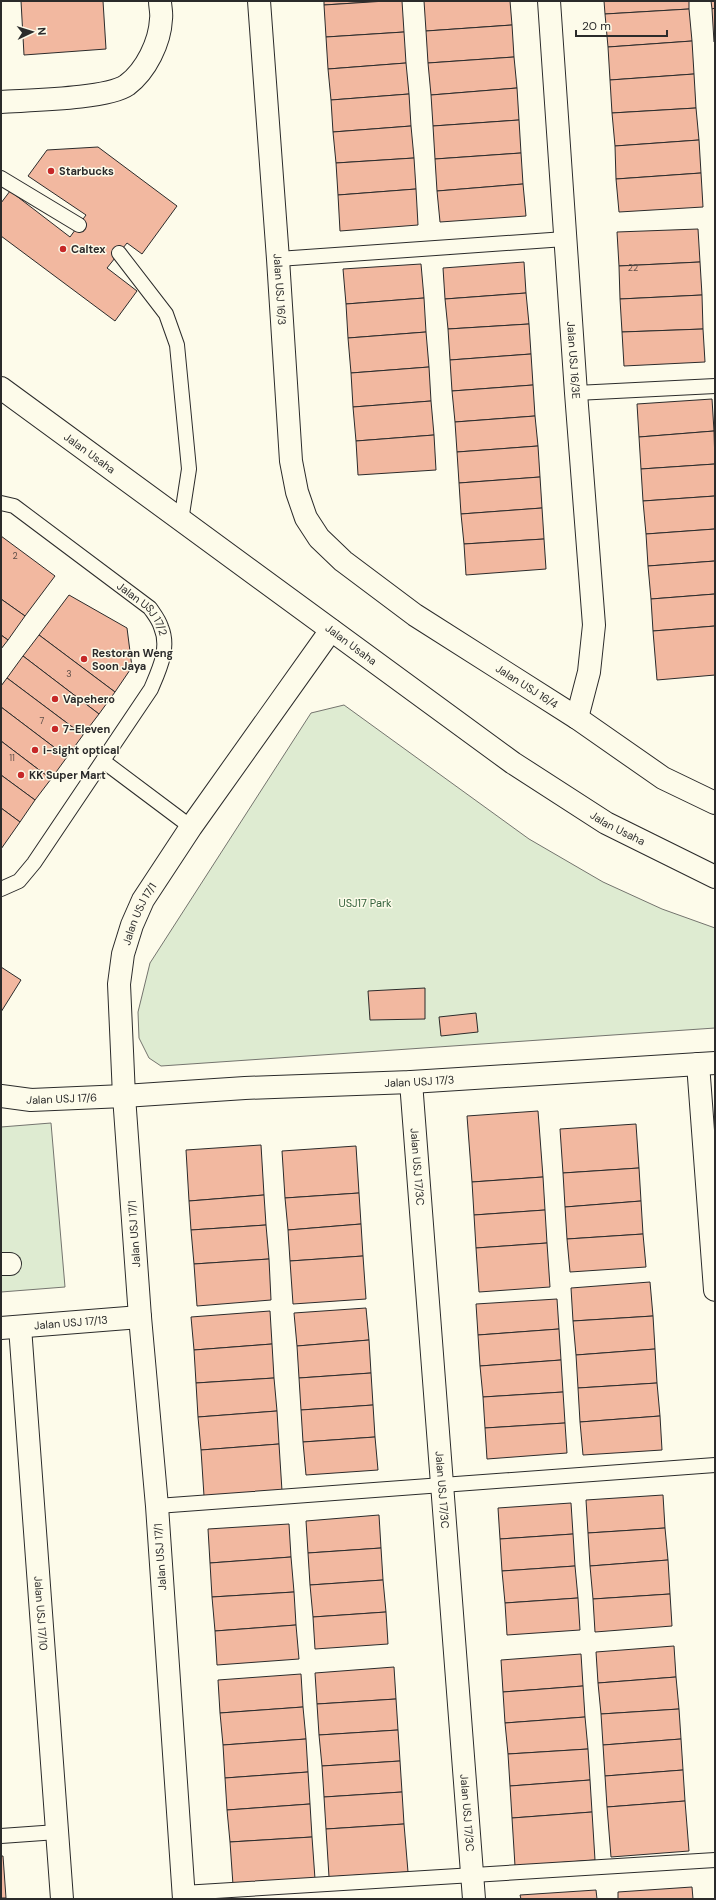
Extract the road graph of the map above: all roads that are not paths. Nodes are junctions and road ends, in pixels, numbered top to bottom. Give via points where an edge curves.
1 (259, 1) edge
2 (549, 1) edge
3 (161, 10) edge
4 (1, 102) edge
5 (1, 178) edge
6 (79, 225) dead end
7 (565, 239) junction
8 (119, 253) dead end
9 (278, 259) junction
10 (715, 386) edge
11 (1, 388) edge
12 (576, 393) junction
13 (1, 503) edge
14 (181, 521) junction
15 (343, 561) joint
16 (330, 630) junction
17 (577, 718) junction
18 (103, 761) junction
19 (715, 803) edge
20 (191, 827) junction
21 (715, 877) edge
22 (1, 889) edge
23 (707, 1064) edge
24 (411, 1082) junction
25 (1, 1096) edge
26 (124, 1096) junction
27 (715, 1290) edge
28 (140, 1317) junction
29 (10, 1327) edge
30 (715, 1465) edge
31 (442, 1486) junction
32 (157, 1506) junction
33 (57, 1832) junction
34 (1, 1836) edge
35 (715, 1860) edge
36 (472, 1875) junction
37 (184, 1896) edge
38 (62, 1899) edge
39 (474, 1899) edge

1 - 9 street, Jalan USJ 16/3
2 - 7 street, Jalan USJ 16/3E
3 - 4 street via 155,44 144,67 126,85 103,94
5 - 6 lane
7 - 9 lane
7 - 12 street, Jalan USJ 16/3E
8 - 14 lane via 166,314 177,345 189,469
9 - 15 street, Jalan USJ 16/3 via 291,461 297,492 306,518 319,538
10 - 12 lane
11 - 14 street, Jalan Usaha
12 - 17 street, Jalan USJ 16/3E via 594,624 589,672
13 - 18 lane, Jalan USJ 17/2 via 14,506 150,608 162,627 165,646 161,666 151,689
14 - 16 street, Jalan Usaha
15 - 17 street, Jalan USJ 16/4 via 415,615
16 - 20 street, Jalan USJ 17/1
16 - 21 street, Jalan Usaha via 513,763 573,802 606,823
17 - 19 street, Jalan USJ 16/4 via 663,778
18 - 20 lane
18 - 22 lane, Jalan USJ 17/2 via 34,863 19,881
20 - 26 street, Jalan USJ 17/1 via 143,900 123,954 119,984
23 - 24 street, Jalan USJ 17/3
23 - 27 street
24 - 26 street, Jalan USJ 17/3 via 245,1088
24 - 31 street, Jalan USJ 17/3C
25 - 26 street, Jalan USJ 17/6 via 31,1100
26 - 28 street, Jalan USJ 17/1
28 - 29 street, Jalan USJ 17/13
28 - 32 street, Jalan USJ 17/1
29 - 33 street, Jalan USJ 17/10
30 - 31 lane
31 - 32 lane
31 - 36 street, Jalan USJ 17/3C
32 - 37 street, Jalan USJ 17/1
33 - 34 lane
33 - 38 street, Jalan USJ 17/10
35 - 36 lane
36 - 37 lane
36 - 39 street, Jalan USJ 17/3C

